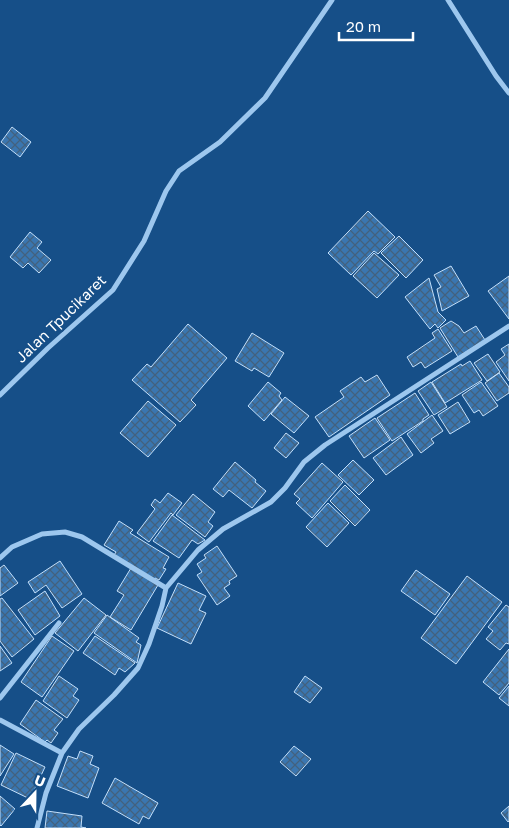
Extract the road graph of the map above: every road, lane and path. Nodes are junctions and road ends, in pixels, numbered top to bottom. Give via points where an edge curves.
1 (332, 0) edge
2 (448, 0) edge
3 (509, 93) edge
4 (509, 326) edge
5 (0, 395) edge
6 (0, 558) edge
7 (166, 588) junction
8 (59, 623) dead end
9 (0, 698) edge
10 (0, 720) edge
11 (62, 754) junction
12 (37, 828) edge

1 - 5 street, Jalan Tpucikaret via 266,98 220,142 179,171 166,191 144,240 113,290
2 - 3 street
4 - 7 street via 325,445 304,462 271,502 224,529 198,550
6 - 7 street via 12,547 42,534 65,532 82,537
7 - 11 street via 138,668 79,729
8 - 9 street
10 - 11 street
11 - 12 street via 46,792

